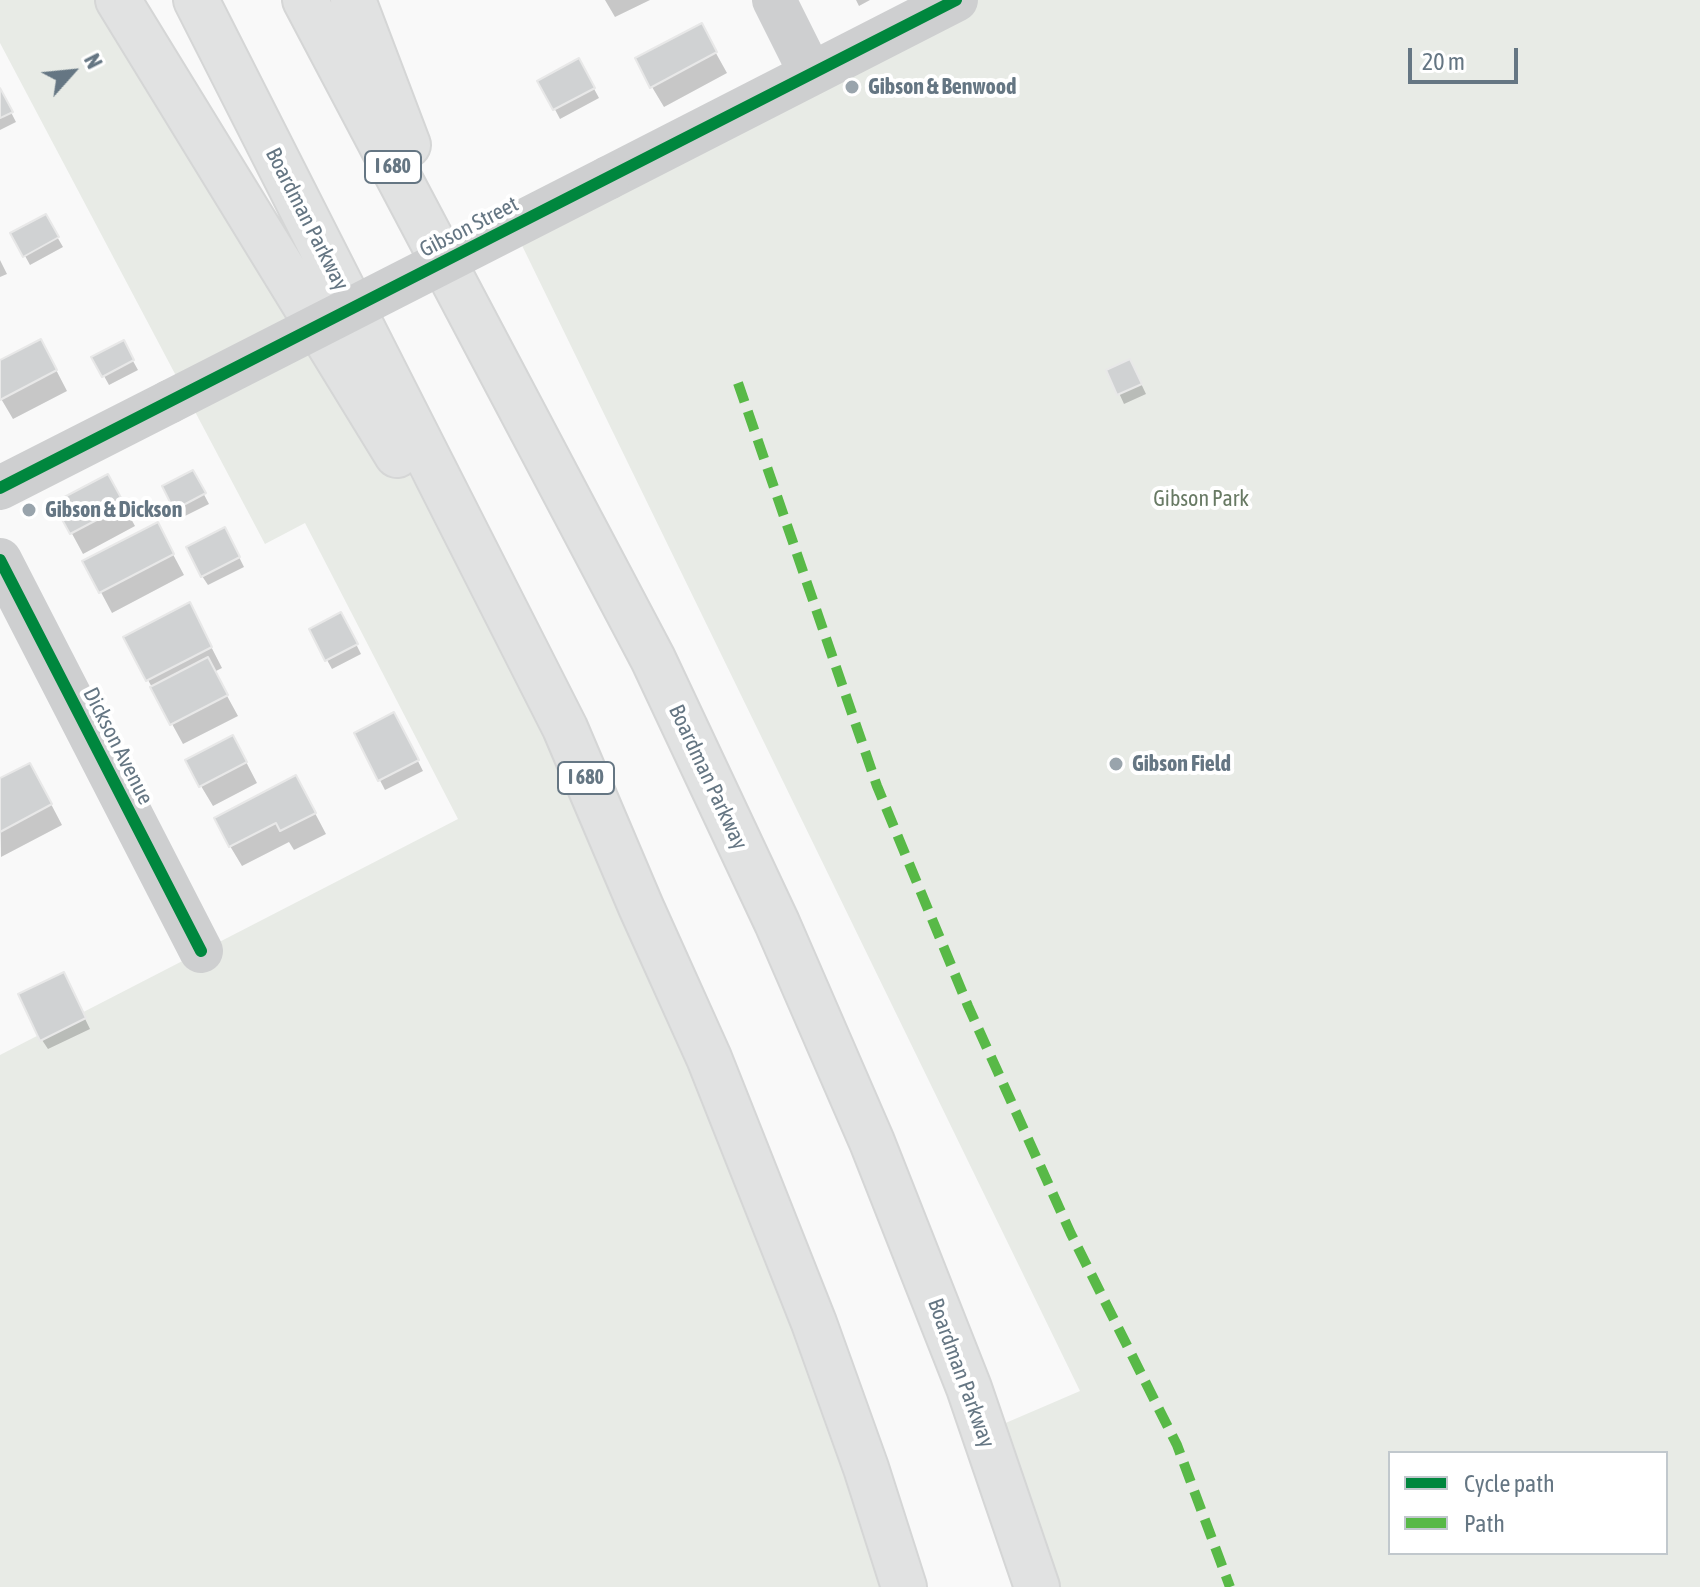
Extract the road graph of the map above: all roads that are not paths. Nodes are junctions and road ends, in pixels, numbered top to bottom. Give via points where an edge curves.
1 (118, 0) edge
2 (196, 0) edge
3 (305, 0) edge
4 (353, 0) edge
5 (774, 0) edge
6 (956, 0) edge
7 (811, 74) junction
8 (481, 334) junction
9 (0, 488) edge
10 (0, 560) edge
11 (565, 728) junction
12 (201, 951) dead end
13 (969, 1388) junction
14 (904, 1587) edge
15 (1037, 1587) edge
16 (1052, 1587) edge

1 - 11 highway
2 - 11 highway, Boardman Parkway / I 680
3 - 8 highway, Boardman Parkway / I 680
4 - 8 highway
5 - 7 street
6 - 7 street, Gibson Street
7 - 9 street, Gibson Street, bridge
8 - 13 highway, Boardman Parkway / I 680 via 653,659 777,923 872,1142
10 - 12 street, Dickson Avenue
11 - 14 highway, Boardman Parkway / I 680 via 709,1058 814,1323
13 - 15 highway, Boardman Parkway / I 680
13 - 16 highway

